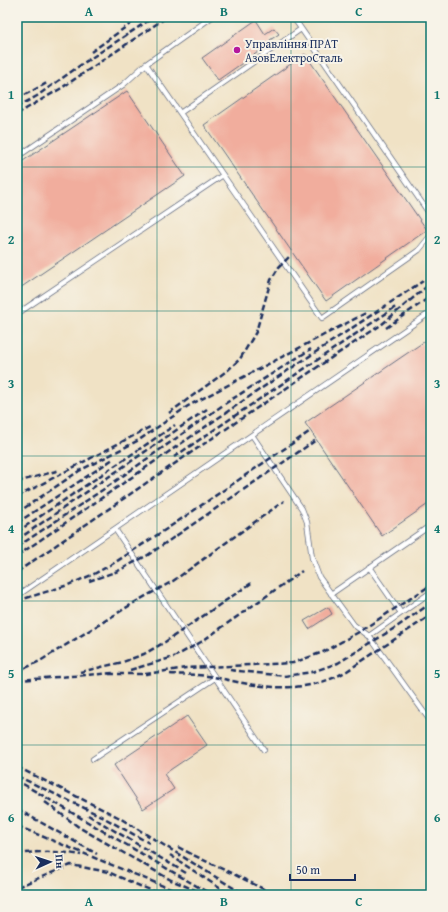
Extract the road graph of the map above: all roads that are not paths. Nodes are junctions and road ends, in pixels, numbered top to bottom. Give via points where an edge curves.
1 (212, 17) edge
2 (293, 17) edge
3 (301, 29) junction
4 (146, 64) junction
5 (180, 113) junction
6 (17, 157) edge
7 (223, 174) junction
8 (431, 216) edge
9 (431, 235) edge
10 (431, 312) edge
11 (17, 314) edge
12 (252, 435) junction
13 (431, 525) edge
14 (114, 529) junction
15 (369, 567) junction
16 (431, 592) edge
17 (331, 594) junction
18 (17, 596) edge
19 (401, 613) junction
20 (368, 636) junction
21 (215, 678) junction
22 (431, 722) edge
23 (264, 750) dead end
24 (93, 759) dead end

1 - 4 lane
2 - 3 lane
3 - 5 lane
3 - 8 lane
4 - 5 lane
4 - 6 lane via 123,85
5 - 7 lane
7 - 9 lane via 322,318 419,250
7 - 11 lane
10 - 12 lane
12 - 14 lane
12 - 17 lane via 302,509 307,522 312,558 319,577
13 - 15 lane
14 - 18 lane
14 - 21 lane
15 - 17 lane
15 - 19 lane
16 - 19 lane
17 - 20 lane via 354,625
19 - 20 lane
20 - 22 lane
21 - 23 lane
21 - 24 lane

